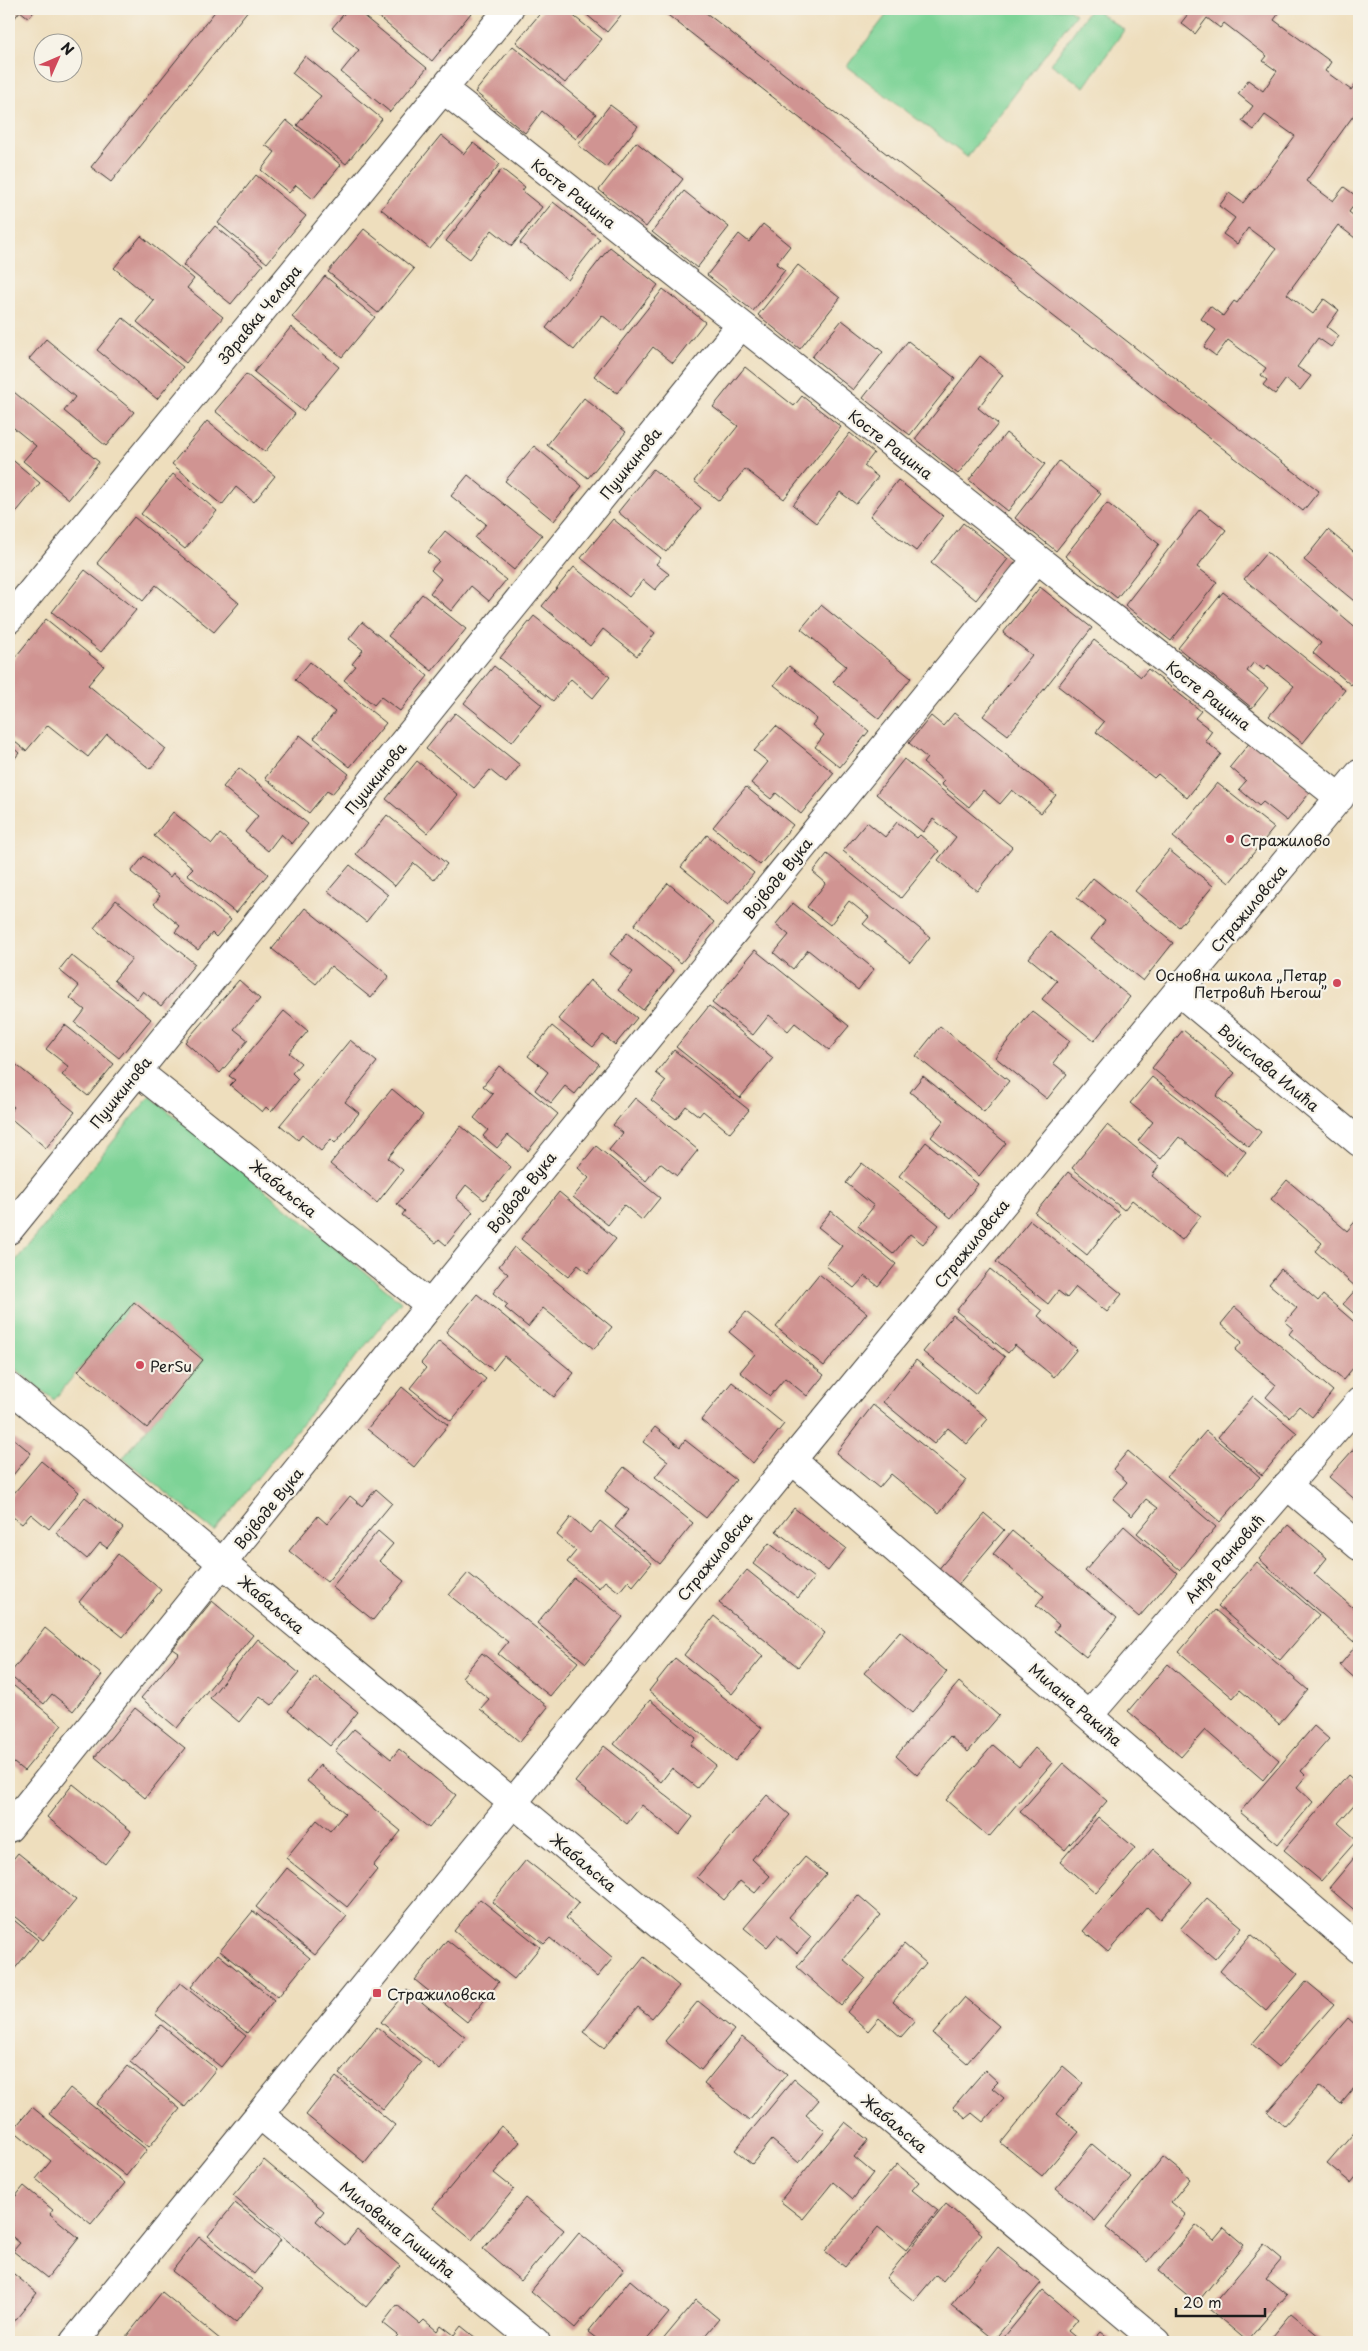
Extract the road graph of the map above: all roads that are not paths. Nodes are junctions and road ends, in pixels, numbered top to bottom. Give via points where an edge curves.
1 (509, 9) edge
2 (443, 89) junction
3 (741, 325) junction
4 (1037, 559) junction
5 (9, 619) edge
6 (1359, 774) edge
7 (1340, 798) junction
8 (1178, 991) junction
9 (137, 1071) junction
10 (1359, 1142) edge
11 (9, 1230) edge
12 (430, 1304) junction
13 (9, 1387) edge
14 (1359, 1402) edge
15 (792, 1460) junction
16 (1287, 1485) junction
17 (1359, 1546) edge
18 (223, 1564) junction
19 (1089, 1715) junction
20 (514, 1803) junction
21 (9, 1828) edge
22 (1359, 1949) edge
23 (260, 2115) junction
24 (74, 2342) edge
25 (536, 2342) edge
26 (1156, 2342) edge

1 - 2 street, Здравка Челара
2 - 3 street, Косте Рацина
2 - 5 street, Здравка Челара
3 - 4 street, Косте Рацина
3 - 9 street, Пушкинова
4 - 7 street, Косте Рацина
4 - 12 street, Војводе Вука
6 - 7 street, Стражиловска
7 - 8 street, Стражиловска
8 - 10 street, Војислава Илића
8 - 15 street, Стражиловска
9 - 11 street, Пушкинова
9 - 12 street, Жабаљска
12 - 18 street, Војводе Вука
13 - 18 street, Жабаљска
14 - 16 street, Анђе Ранковић
15 - 19 street, Милана Ракића
15 - 20 street, Стражиловска
16 - 17 street
16 - 19 street, Анђе Ранковић
18 - 20 street, Жабаљска
18 - 21 street, Војводе Вука
19 - 22 street, Милана Ракића
20 - 23 street, Стражиловска
20 - 26 street, Жабаљска
23 - 24 street, Стражиловска
23 - 25 street, Милована Глишића

